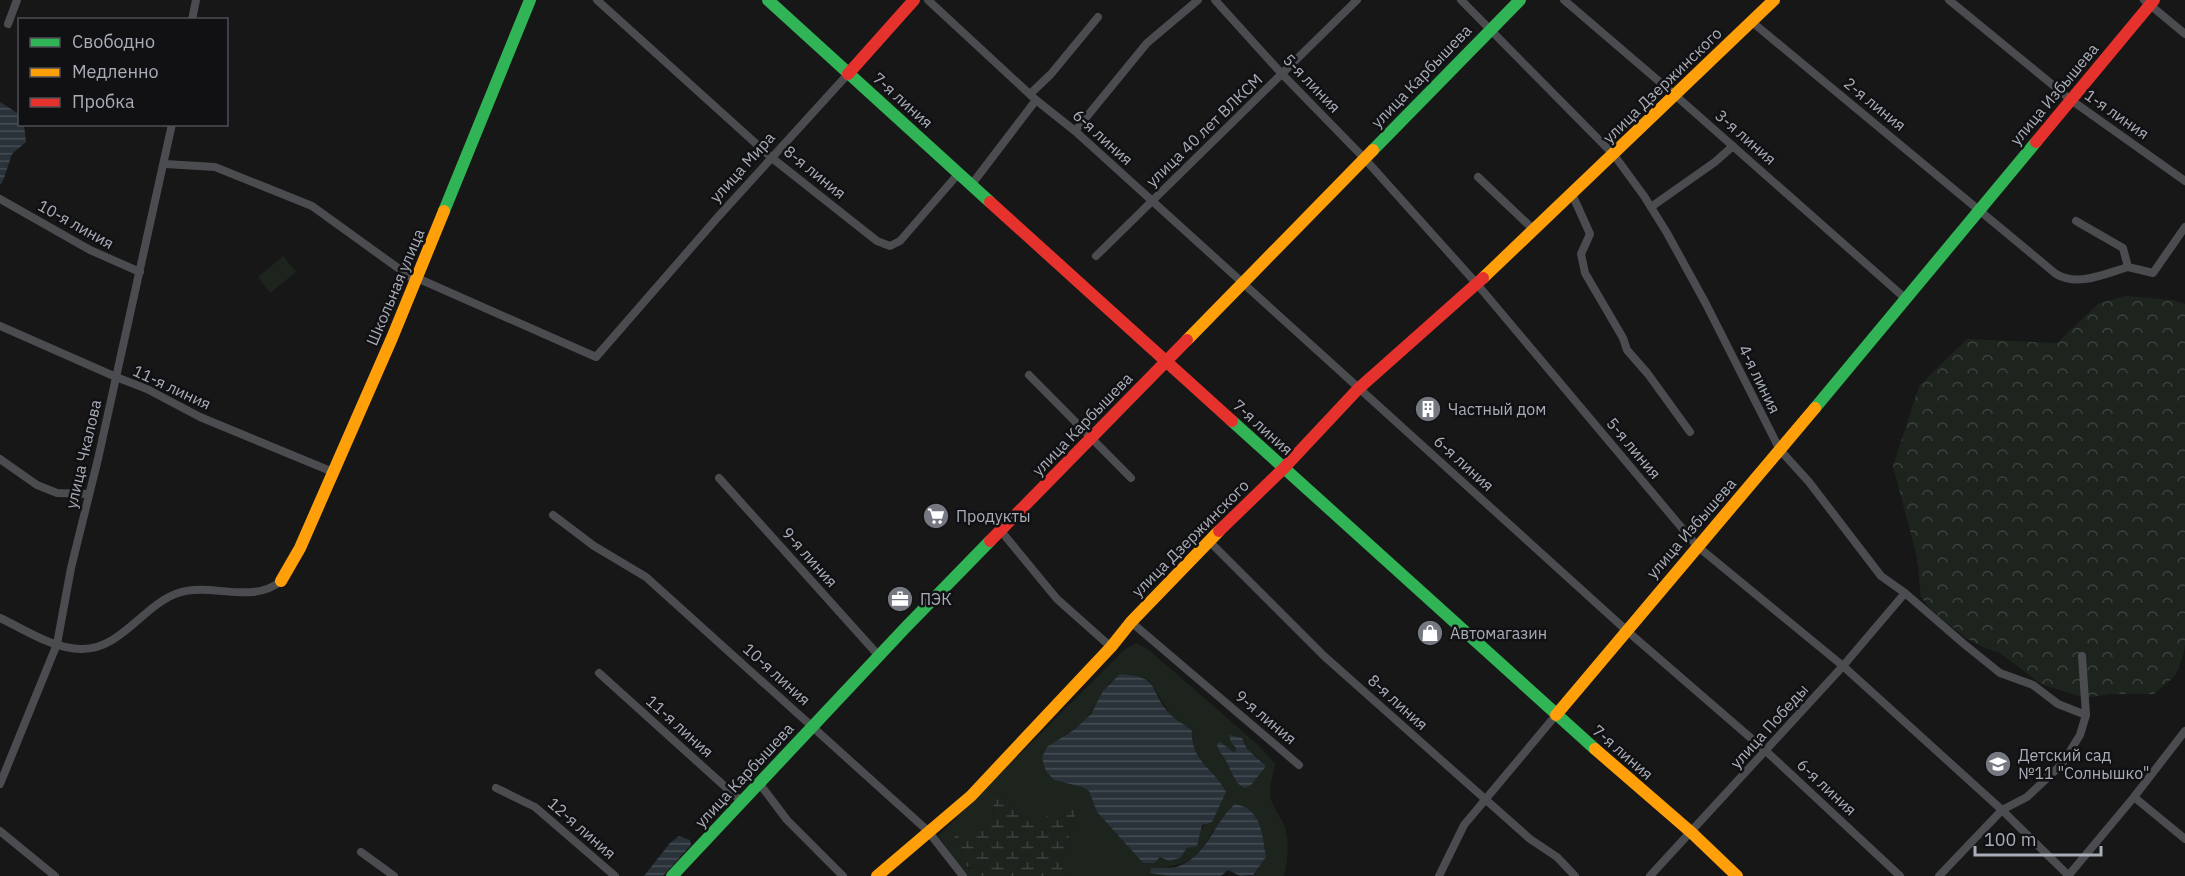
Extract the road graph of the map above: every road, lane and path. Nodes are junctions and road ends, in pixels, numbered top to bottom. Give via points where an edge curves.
1 (17, 0) edge
2 (196, 0) edge
3 (530, 0) edge
4 (597, 0) edge
5 (768, 0) edge
6 (914, 0) edge
7 (928, 0) edge
8 (1198, 0) edge
9 (1215, 0) edge
10 (1357, 0) edge
11 (1461, 0) edge
12 (1520, 0) edge
13 (1564, 0) edge
14 (1774, 0) edge
15 (1950, 0) edge
16 (2149, 2) edge
17 (1098, 17) dead end
18 (192, 18) edge
19 (1752, 22) junction
20 (8, 24) dead end
21 (1490, 29) junction
22 (2185, 34) edge
23 (848, 74) junction
24 (1282, 74) junction
25 (1676, 95) junction
26 (1033, 97) junction
27 (2071, 100) junction
28 (172, 126) edge
29 (1075, 131) junction
30 (1733, 146) junction
31 (1614, 155) junction
32 (772, 158) junction
33 (1364, 158) junction
34 (165, 164) junction
35 (959, 173) junction
36 (1478, 177) dead end
37 (2185, 181) edge
38 (972, 184) junction
39 (1572, 194) junction
40 (0, 199) edge
41 (1152, 201) junction
42 (1651, 207) junction
43 (1980, 209) junction
44 (2076, 221) dead end
45 (2185, 227) edge
46 (1534, 230) junction
47 (1096, 255) dead end
48 (2127, 267) junction
49 (140, 272) junction
50 (417, 279) junction
51 (1243, 284) junction
52 (1477, 284) junction
53 (1906, 299) junction
54 (0, 326) edge
55 (1166, 360) junction
56 (1029, 375) dead end
57 (116, 377) junction
58 (1358, 389) junction
59 (1690, 432) dead end
60 (1092, 438) junction
61 (1780, 450) junction
62 (0, 459) edge
63 (1284, 468) junction
64 (333, 472) junction
65 (719, 478) dead end
66 (1131, 478) dead end
67 (88, 494) junction
68 (553, 515) dead end
69 (1001, 531) junction
70 (1209, 541) junction
71 (1697, 546) junction
72 (280, 581) joint
73 (1905, 593) junction
74 (0, 618) edge
75 (1131, 622) junction
76 (1626, 630) junction
77 (57, 644) junction
78 (1111, 648) junction
79 (879, 656) junction
80 (2082, 656) dead end
81 (1843, 666) junction
82 (599, 673) dead end
83 (2085, 715) junction
84 (1556, 716) junction
85 (813, 726) junction
86 (2185, 731) edge
87 (1767, 752) junction
88 (4, 762) edge
89 (1299, 765) dead end
90 (759, 783) junction
91 (0, 784) edge
92 (496, 788) dead end
93 (2134, 797) junction
94 (1486, 799) junction
95 (741, 801) junction
96 (2002, 810) junction
97 (0, 831) edge
98 (928, 831) junction
99 (1692, 833) junction
100 (2185, 839) edge
101 (361, 852) dead end
102 (55, 876) edge
103 (394, 876) edge
104 (615, 876) edge
105 (672, 876) edge
106 (843, 876) edge
107 (877, 876) edge
108 (963, 876) edge
109 (1439, 876) edge
110 (1575, 876) edge
111 (1650, 876) edge
112 (1737, 876) edge
113 (1900, 876) edge
114 (1939, 876) edge
115 (2069, 876) edge

1 - 20 street
2 - 18 street
3 - 50 main road, Школьная улица
4 - 32 street, 8-я линия
5 - 23 main road, 7-я линия
6 - 23 main road, улица Мира
7 - 26 street, 6-я линия
8 - 29 street via 1147,43
9 - 24 street, 5-я линия
10 - 24 street, улица 40 лет ВЛКСМ
11 - 21 street, 4-я линия
12 - 21 main road, улица Карбышева
13 - 25 street, 3-я линия
14 - 19 main road, улица Дзержинского
15 - 27 street, 1-я линия
16 - 22 street
16 - 27 main road, улица Избышева
17 - 26 street
19 - 25 main road, улица Дзержинского
19 - 43 street, 2-я линия
21 - 31 street, 4-я линия
21 - 33 main road, улица Карбышева
23 - 32 street, улица Мира
23 - 35 main road, 7-я линия
24 - 33 street, 5-я линия
24 - 41 street, улица 40 лет ВЛКСМ
25 - 30 street, 3-я линия
25 - 31 main road, улица Дзержинского
26 - 29 street, 6-я линия
26 - 38 street
27 - 37 street, 1-я линия
27 - 43 main road, улица Избышева
28 - 34 street, улица Чкалова
29 - 41 street, 6-я линия
30 - 42 street
30 - 53 street, 3-я линия
31 - 39 main road, улица Дзержинского
31 - 42 street, 4-я линия
32 - 35 street, 8-я линия via 877,241 890,246 900,241
32 - 50 street, улица Мира via 596,357
33 - 51 main road, улица Карбышева
33 - 52 street, 5-я линия
34 - 49 street, улица Чкалова
34 - 50 street via 214,167 312,206
35 - 38 main road, 7-я линия
36 - 46 street
38 - 55 main road, 7-я линия
39 - 46 main road, улица Дзержинского
39 - 59 street via 1590,234 1581,254 1585,273 1627,350
40 - 49 street, 10-я линия via 90,250
41 - 47 street, улица 40 лет ВЛКСМ
41 - 51 street, 6-я линия
42 - 61 street, 4-я линия via 1706,304
43 - 48 street via 2067,280 2077,281
43 - 53 main road, улица Избышева
44 - 48 street via 2123,248
45 - 48 street via 2153,273
46 - 52 main road, улица Дзержинского
49 - 57 street, улица Чкалова
50 - 64 main road, Школьная улица
51 - 55 main road, улица Карбышева
51 - 58 street, 6-я линия
52 - 58 main road, улица Дзержинского
52 - 71 street, 5-я линия
53 - 61 main road, улица Избышева
54 - 57 street, 11-я линия
55 - 60 main road, улица Карбышева
55 - 63 main road, 7-я линия
56 - 60 street
57 - 64 street, 11-я линия
57 - 67 street, улица Чкалова
58 - 63 main road, улица Дзержинского
58 - 76 street, 6-я линия
60 - 66 street
60 - 69 main road, улица Карбышева
61 - 71 main road, улица Избышева
61 - 73 street, 4-я линия via 1881,576
62 - 67 street via 37,485 57,493
63 - 70 main road, улица Дзержинского
63 - 84 main road, 7-я линия
64 - 72 main road, Школьная улица via 300,548
65 - 79 street, 9-я линия
67 - 77 street, улица Чкалова
68 - 85 street, 10-я линия via 594,546 646,577
69 - 78 street via 1057,599
69 - 79 main road, улица Карбышева
70 - 75 main road, улица Дзержинского
70 - 94 street, 8-я линия via 1324,656
71 - 76 main road, улица Избышева
71 - 81 street, 5-я линия
72 - 77 street via 263,591 180,592 115,639 80,649
73 - 81 street, улица Победы
73 - 83 street, 4-я линия via 2000,673 2033,685 2058,704
74 - 77 street
75 - 78 main road, улица Дзержинского
75 - 89 street, 9-я линия
76 - 84 main road, улица Избышева
76 - 87 street, 6-я линия
77 - 88 street, улица Чкалова
78 - 98 main road, улица Дзержинского via 971,796
79 - 85 main road, улица Карбышева
80 - 83 street
81 - 87 street, улица Победы
81 - 96 street, 5-я линия
82 - 95 street, 11-я линия
83 - 96 street via 2080,735 2062,764 2027,797
84 - 94 street, улица Избышева
84 - 99 main road, 7-я линия
85 - 90 main road, улица Карбышева
85 - 98 street, 10-я линия
86 - 93 street
87 - 99 street, улица Победы
87 - 113 street, 6-я линия
88 - 91 street, улица Чкалова
90 - 95 main road, улица Карбышева
90 - 106 street via 788,820
92 - 104 street, 12-я линия via 535,807
93 - 100 street
93 - 115 street
94 - 109 street, улица Избышева via 1464,825
94 - 110 street, 8-я линия
95 - 105 main road, улица Карбышева
96 - 114 street
96 - 115 street, 5-я линия
97 - 102 street
98 - 107 main road, улица Дзержинского
98 - 108 street, 10-я линия
99 - 111 street, улица Победы
99 - 112 main road, 7-я линия
101 - 103 street

